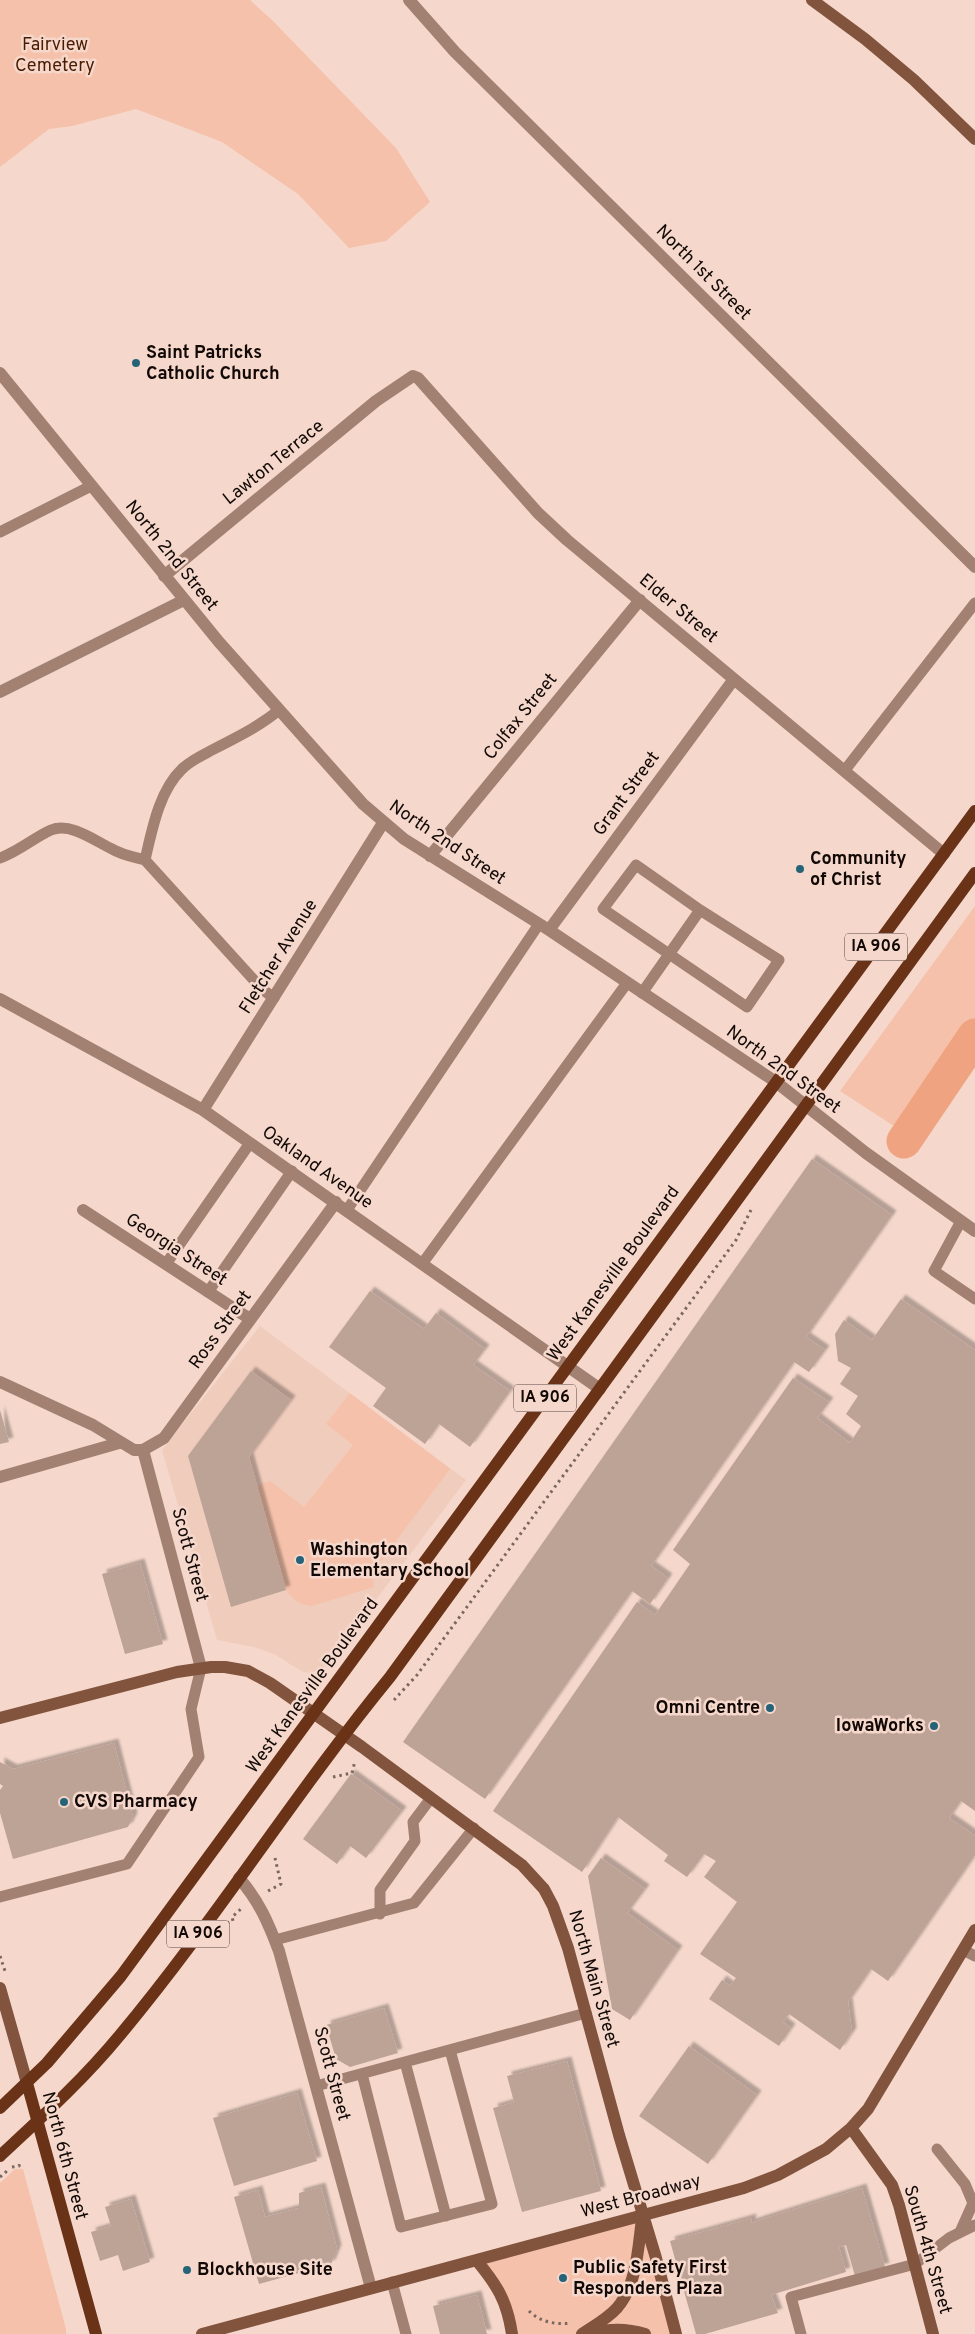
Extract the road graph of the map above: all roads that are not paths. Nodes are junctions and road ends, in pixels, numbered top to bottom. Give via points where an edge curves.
1 (409, 0) edge
2 (812, 0) edge
3 (975, 139) edge
4 (0, 373) edge
5 (407, 378) joint
6 (91, 486) junction
7 (0, 532) edge
8 (975, 568) edge
9 (164, 576) junction
10 (184, 600) junction
11 (640, 600) junction
12 (975, 603) edge
13 (734, 678) junction
14 (0, 692) edge
15 (279, 710) junction
16 (845, 770) junction
17 (975, 811) edge
18 (383, 822) junction
19 (944, 854) junction
20 (430, 856) junction
21 (0, 858) edge
22 (145, 860) junction
23 (975, 873) edge
24 (700, 910) junction
25 (544, 927) junction
26 (669, 955) junction
27 (627, 983) junction
28 (642, 993) junction
29 (274, 998) junction
30 (0, 999) edge
31 (776, 1082) junction
32 (804, 1106) junction
33 (203, 1110) junction
34 (250, 1143) junction
35 (292, 1171) junction
36 (336, 1202) junction
37 (83, 1210) dead end
38 (347, 1210) junction
39 (961, 1221) junction
40 (975, 1231) edge
41 (166, 1264) junction
42 (422, 1264) junction
43 (208, 1292) junction
44 (975, 1299) edge
45 (250, 1319) junction
46 (568, 1367) junction
47 (0, 1382) edge
48 (600, 1389) junction
49 (119, 1443) junction
50 (143, 1450) junction
51 (0, 1477) edge
52 (201, 1668) junction
53 (314, 1714) junction
54 (0, 1718) edge
55 (343, 1734) junction
56 (431, 1798) junction
57 (474, 1828) junction
58 (239, 1878) junction
59 (0, 1896) edge
60 (380, 1914) junction
61 (975, 1930) edge
62 (275, 1940) junction
63 (963, 1950) junction
64 (975, 1956) edge
65 (0, 1988) edge
66 (586, 2012) junction
67 (450, 2050) junction
68 (405, 2062) junction
69 (362, 2074) junction
70 (27, 2083) junction
71 (316, 2086) junction
72 (0, 2108) edge
73 (37, 2122) junction
74 (851, 2128) junction
75 (937, 2149) dead end
76 (0, 2156) edge
77 (643, 2214) junction
78 (446, 2216) junction
79 (975, 2225) edge
80 (960, 2232) junction
81 (477, 2261) junction
82 (915, 2264) junction
83 (392, 2282) junction
84 (372, 2288) junction
85 (96, 2334) edge
86 (202, 2334) edge
87 (406, 2334) edge
88 (512, 2334) edge
89 (582, 2334) edge
90 (590, 2334) edge
91 (645, 2334) edge
92 (676, 2334) edge
93 (801, 2334) edge
94 (933, 2334) edge

1 - 8 street, North 1st Street via 455,52
2 - 3 main road via 914,80
4 - 6 street, North 2nd Street
5 - 9 street, Lawton Terrace
5 - 11 street, Elder Street via 418,378 538,513
6 - 7 lane
6 - 9 street, North 2nd Street
9 - 10 street, North 2nd Street
10 - 14 street
10 - 15 street, North 2nd Street
11 - 13 street, Elder Street
11 - 20 street, Colfax Street
12 - 16 lane
13 - 16 street, Elder Street
13 - 25 street, Grant Street
15 - 18 street, North 2nd Street
15 - 22 lane via 265,722 192,760 181,770 170,783 161,804
16 - 19 street, Elder Street
17 - 19 main road, West Kanesville Boulevard / IA 906
18 - 20 street, North 2nd Street
18 - 29 street, Fletcher Avenue
19 - 31 main road, West Kanesville Boulevard / IA 906
20 - 25 street, North 2nd Street
21 - 22 lane via 24,848 52,830 64,828 112,850
22 - 29 lane via 262,989
23 - 32 main road, IA 906
24 - 26 lane
24 - 26 lane via 636,865 603,909
24 - 26 lane via 779,960 748,1007
25 - 27 street, North 2nd Street
25 - 38 lane
26 - 28 lane
27 - 28 street, North 2nd Street
27 - 42 lane
28 - 31 street, North 2nd Street
29 - 33 street, Fletcher Avenue
30 - 33 street, Oakland Avenue
31 - 32 street, North 2nd Street
31 - 46 main road, West Kanesville Boulevard / IA 906
32 - 39 street, North 2nd Street
32 - 48 main road, IA 906
33 - 34 street, Oakland Avenue
34 - 35 street, Oakland Avenue
34 - 41 lane
35 - 36 street, Oakland Avenue
35 - 43 lane
36 - 38 street, Oakland Avenue
36 - 45 street, Ross Street
37 - 41 street, Georgia Street
38 - 42 street, Oakland Avenue
39 - 40 street, North 2nd Street
39 - 44 lane via 934,1271
41 - 43 street, Georgia Street
42 - 46 street, Oakland Avenue
43 - 45 street, Georgia Street
45 - 50 street, Ross Street via 164,1438
46 - 48 street, Oakland Avenue
46 - 53 main road, West Kanesville Boulevard / IA 906
47 - 49 street via 93,1425
48 - 55 main road, IA 906 via 390,1677
49 - 50 street via 134,1450
49 - 51 street
50 - 52 street, Scott Street
52 - 53 main road, North Main Street via 225,1667 248,1671
52 - 54 main road, North Main Street via 152,1677
52 - 59 lane via 191,1709 199,1758 127,1864
53 - 55 main road, North Main Street
53 - 70 main road, West Kanesville Boulevard / IA 906 via 121,1976
55 - 56 main road, North Main Street
55 - 58 main road, IA 906
56 - 57 main road, North Main Street
56 - 60 lane via 413,1822 415,1841 380,1890
57 - 60 lane via 414,1903
57 - 66 main road, North Main Street via 522,1865 544,1890 566,1941
58 - 62 street, Scott Street via 256,1897
58 - 73 main road, IA 906 via 120,2036
60 - 62 lane
61 - 63 main road, West Broadway
62 - 71 street, Scott Street
63 - 64 lane
63 - 74 main road, West Broadway via 885,2084
65 - 70 main road, North 6th Street
66 - 67 lane
66 - 77 main road, North Main Street
67 - 68 lane
67 - 78 lane via 492,2204
68 - 69 lane
68 - 78 lane
69 - 71 lane
69 - 78 lane via 402,2228
70 - 72 main road, West Kanesville Boulevard / IA 906
70 - 73 main road, North 6th Street
71 - 84 street, Scott Street
73 - 76 main road, IA 906
73 - 85 main road, North 6th Street
74 - 77 main road, West Broadway via 831,2145 778,2175 744,2188
74 - 82 main road, South 4th Street via 892,2185
75 - 80 lane via 965,2184 973,2203
77 - 81 main road, West Broadway
77 - 89 main road via 632,2279 625,2297 616,2309
77 - 92 main road, North Main Street
79 - 80 lane
80 - 82 lane
81 - 83 main road, West Broadway
81 - 88 main road via 496,2284 504,2300
82 - 93 lane via 791,2297
82 - 94 main road, South 4th Street
83 - 84 main road, West Broadway
83 - 87 lane
84 - 86 main road, West Broadway
90 - 91 main road via 615,2329

